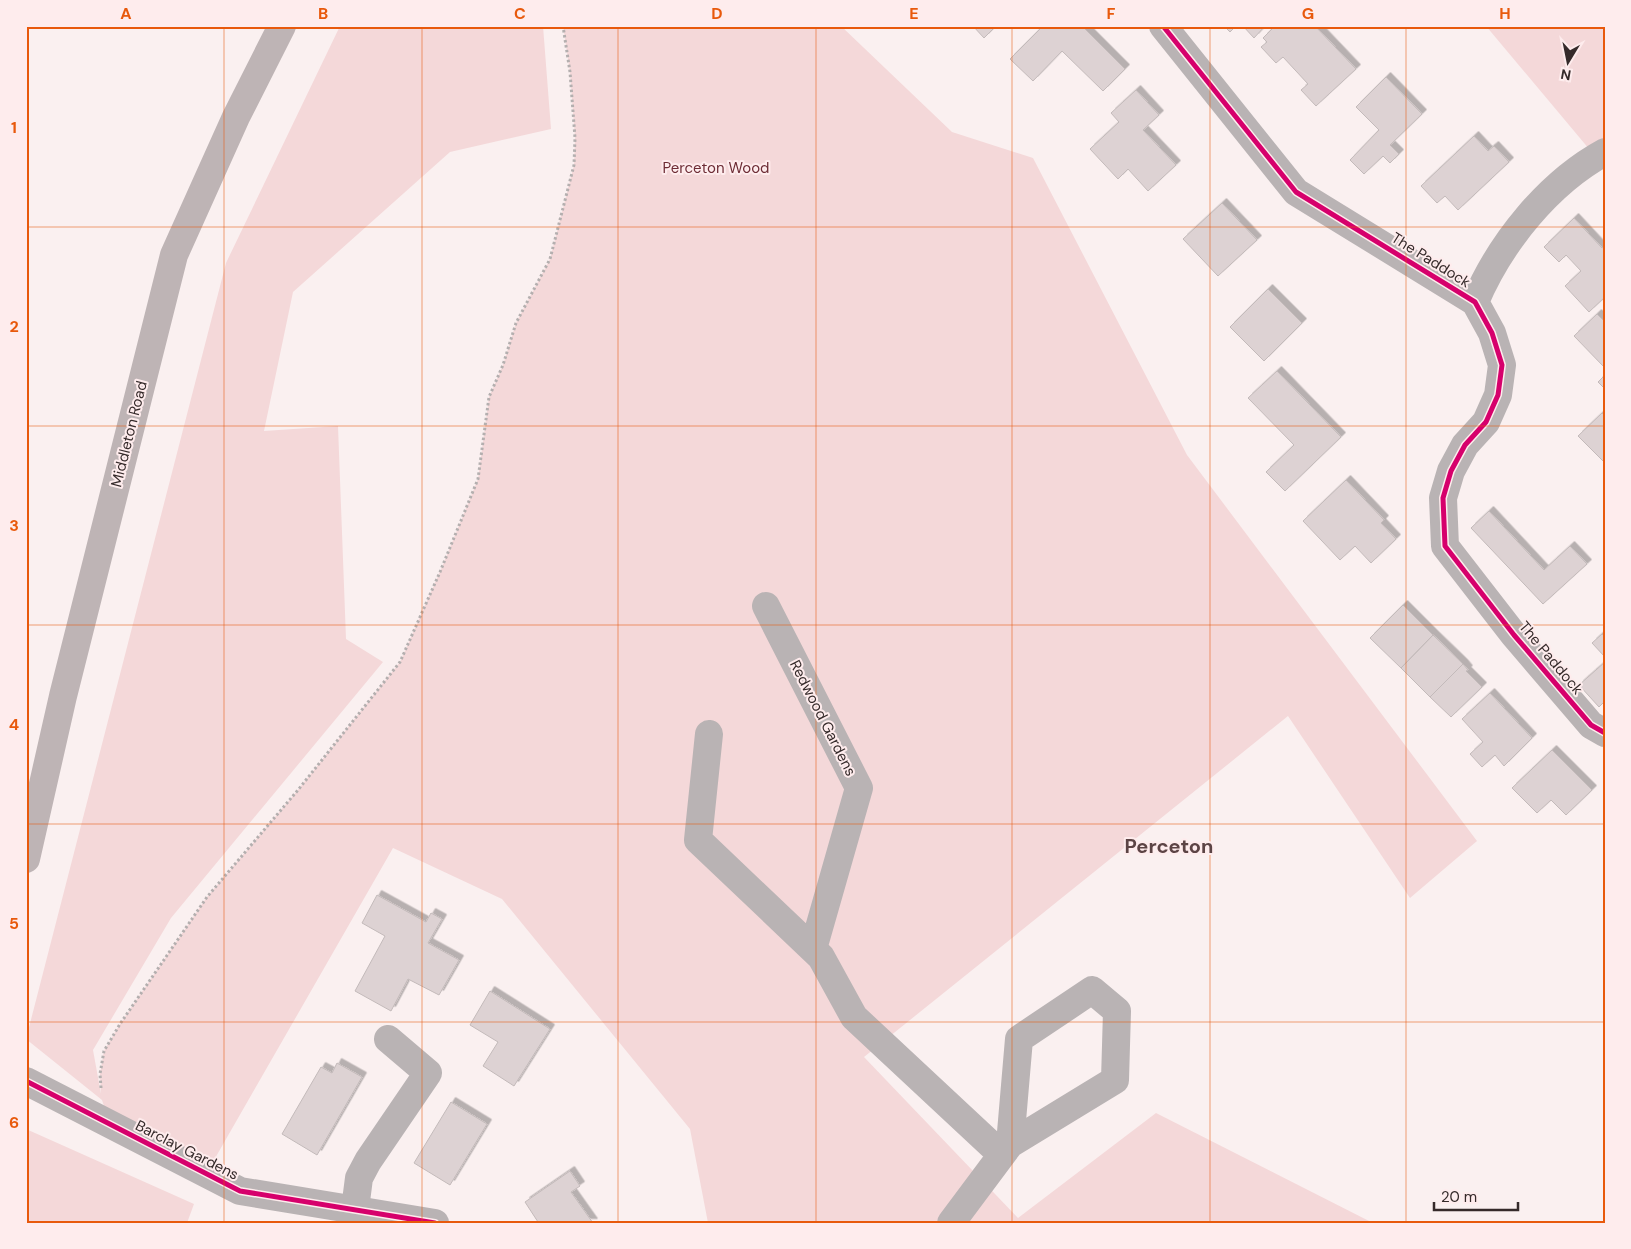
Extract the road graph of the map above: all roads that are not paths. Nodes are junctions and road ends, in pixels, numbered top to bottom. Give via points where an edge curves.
1 (282, 26) edge
2 (1163, 26) edge
3 (1605, 152) edge
4 (1475, 302) junction
5 (766, 606) dead end
6 (1605, 733) edge
7 (709, 734) dead end
8 (26, 859) edge
9 (813, 949) junction
10 (388, 1040) dead end
11 (26, 1081) edge
12 (1006, 1150) junction
13 (355, 1209) junction
14 (435, 1223) edge
15 (951, 1223) edge

1 - 8 main road, Middleton Road via 174,255 63,696
2 - 4 street, The Paddock via 1296,192
3 - 4 street, The Paddock via 1563,181 1536,208 1485,278
4 - 6 street, The Paddock via 1492,333 1502,365 1498,396 1486,422 1465,446 1451,471 1443,498 1445,546 1514,635 1591,725
5 - 9 street, Redwood Gardens via 859,788
7 - 9 street via 698,840
9 - 12 street via 821,957 854,1018
10 - 13 street via 428,1073 368,1161 360,1178
11 - 13 street, Barclay Gardens via 240,1191
12 - 12 street via 1115,1080 1117,1011 1092,990 1020,1038
12 - 15 street
13 - 14 street, Barclay Gardens

